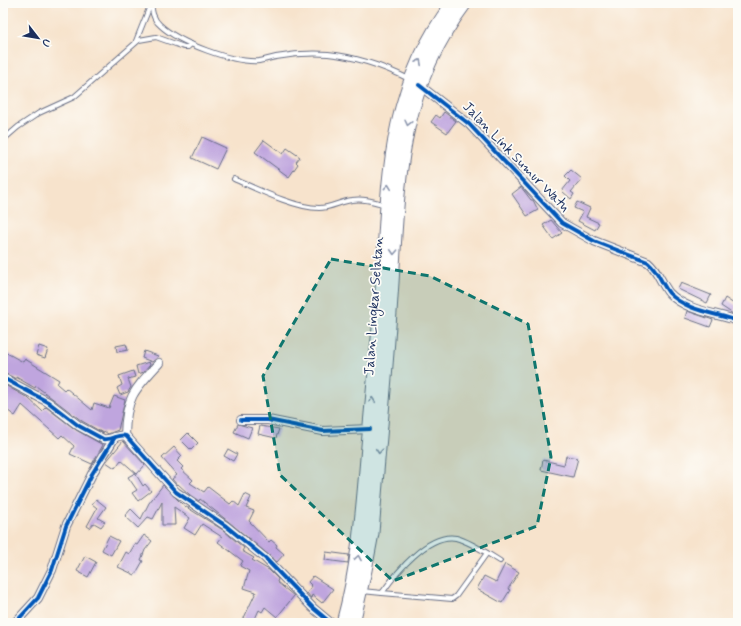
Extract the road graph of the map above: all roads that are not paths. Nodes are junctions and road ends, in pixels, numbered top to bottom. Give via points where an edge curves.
1 (453, 3) edge
2 (465, 3) edge
3 (151, 4) edge
4 (135, 43) junction
5 (191, 44) junction
6 (414, 83) junction
7 (3, 140) edge
8 (399, 143) junction
9 (234, 179) dead end
10 (386, 205) junction
11 (738, 321) edge
12 (159, 363) dead end
13 (3, 378) edge
14 (241, 420) dead end
15 (370, 429) junction
16 (125, 436) junction
17 (115, 437) junction
18 (487, 553) junction
19 (500, 561) dead end
20 (361, 591) junction
21 (382, 593) junction
22 (15, 623) edge
23 (331, 623) edge
24 (343, 623) edge
25 (353, 623) edge

6 -> 1 highway, Jalan Lingkar Selatan via 432,35
2 - 6 highway, Jalan Lingkar Selatan
3 - 4 lane
3 - 5 lane via 154,19 159,25
4 - 5 lane via 145,38 156,37 184,47
4 - 7 lane via 74,97 39,113
5 - 6 lane via 240,60 258,61 306,54 357,58 382,66
6 - 8 highway, Jalan Lingkar Selatan via 400,112
6 - 11 street, Jalan Link Sumur Watu via 469,124 562,223 599,243 648,262 669,292 679,300 701,310
10 -> 8 highway, Jalan Lingkar Selatan
8 -> 20 highway, Jalan Lingkar Selatan via 391,297 372,533
9 - 10 lane via 267,194 309,207 328,207 353,200
15 -> 10 highway, Jalan Lingkar Selatan via 381,305
12 - 16 street via 130,398
13 - 17 street via 48,402 70,420 94,434 107,440
14 - 15 street via 268,420 323,431
24 -> 15 highway, Jalan Lingkar Selatan via 358,555
16 - 17 street
16 - 23 street via 176,492 226,526 265,558
17 - 22 street via 92,474 66,526 52,570 38,598
18 - 19 lane
18 - 21 lane via 452,599
18 - 21 lane via 454,538 438,540 404,565
20 - 21 lane
20 - 25 highway, Jalan Lingkar Selatan

